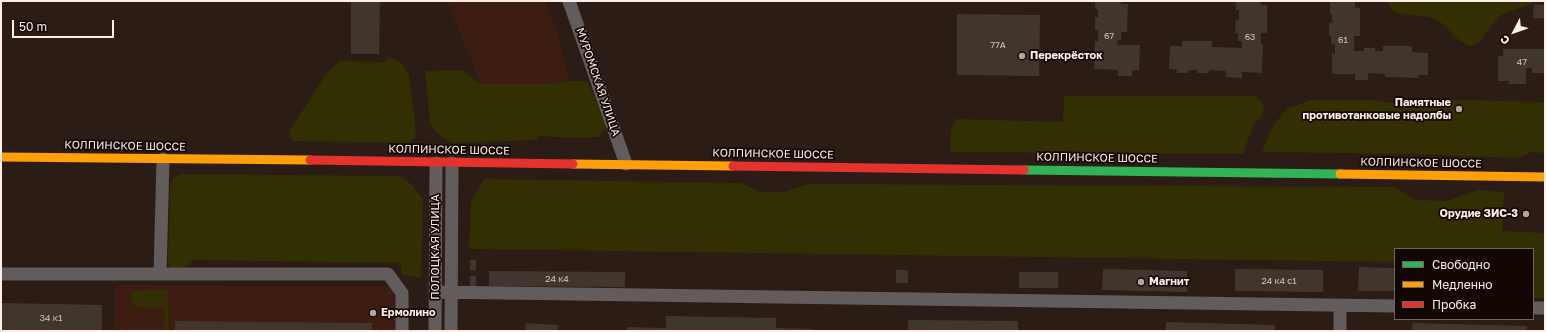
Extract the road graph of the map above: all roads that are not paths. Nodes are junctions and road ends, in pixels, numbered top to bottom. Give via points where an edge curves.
1 (569, 1) edge
2 (1, 157) edge
3 (163, 159) junction
4 (436, 163) junction
5 (452, 163) junction
6 (626, 164) junction
7 (1545, 177) edge
8 (1, 274) edge
9 (160, 274) junction
10 (436, 292) junction
11 (451, 292) junction
12 (1340, 305) junction
13 (1394, 306) edge
14 (1534, 308) edge
15 (1545, 308) edge
16 (402, 331) edge
17 (436, 331) edge
18 (451, 331) edge
19 (1340, 331) edge

1 - 6 street, МУРОМСКАЯ УЛИЦА
2 - 3 main road, КОЛПИНСКОЕ ШОССЕ
3 - 4 main road, КОЛПИНСКОЕ ШОССЕ
3 - 9 street
4 - 5 main road, КОЛПИНСКОЕ ШОССЕ
4 - 10 street, ПОЛОЦКАЯ УЛИЦА
5 - 6 main road, КОЛПИНСКОЕ ШОССЕ
5 - 11 street, ПОЛОЦКАЯ УЛИЦА
6 - 7 main road, КОЛПИНСКОЕ ШОССЕ
8 - 9 street
9 - 16 street via 388,274 402,293
10 - 11 street
10 - 17 street, ПОЛОЦКАЯ УЛИЦА
11 - 12 street
11 - 18 street, ПОЛОЦКАЯ УЛИЦА
12 - 13 street
12 - 19 street
14 - 15 street

